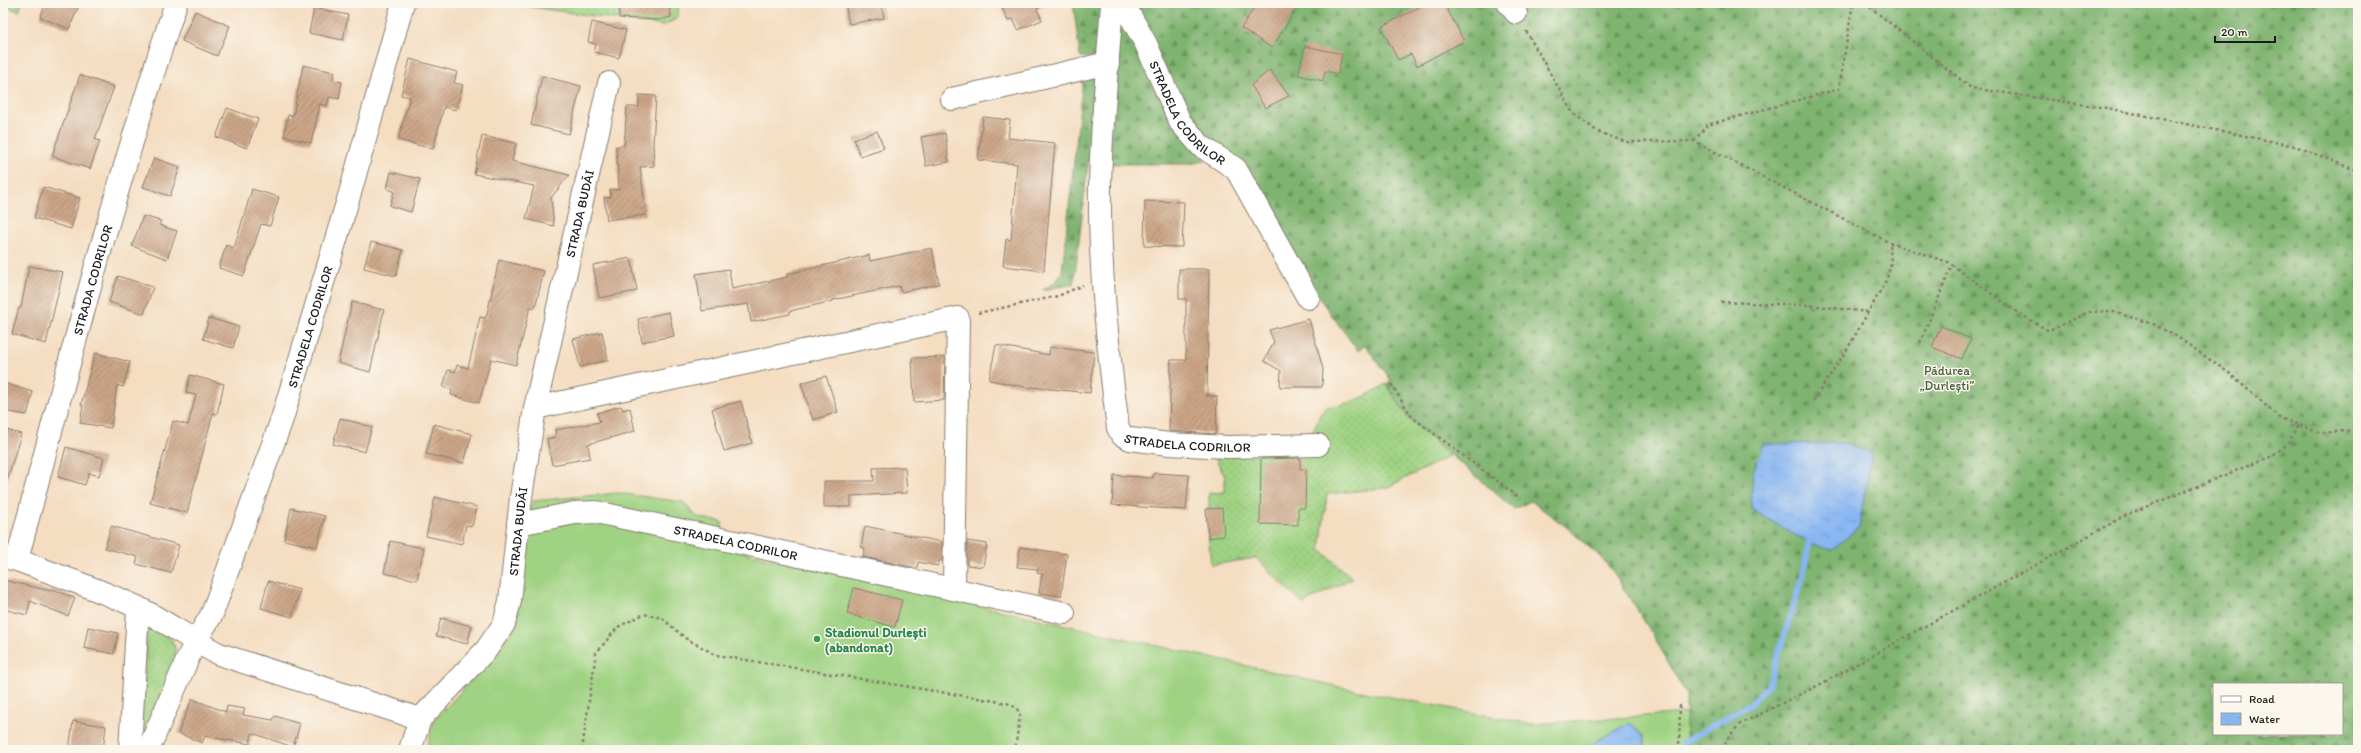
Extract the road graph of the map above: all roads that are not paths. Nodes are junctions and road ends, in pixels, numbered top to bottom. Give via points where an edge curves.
1 (176, 3) edge
2 (402, 3) edge
3 (1112, 3) edge
4 (1123, 3) edge
5 (1108, 63) junction
6 (609, 83) dead end
7 (952, 99) dead end
8 (1308, 298) dead end
9 (535, 408) junction
10 (1318, 445) dead end
11 (518, 524) junction
12 (10, 559) edge
13 (954, 588) junction
14 (138, 608) junction
15 (1064, 613) dead end
16 (195, 642) junction
17 (420, 719) junction
18 (130, 750) edge
19 (148, 750) edge
20 (410, 750) edge

1 - 12 street, STRADA CODRILOR via 134,135
2 - 16 street, STRADELA CODRILOR via 350,192 282,419 212,614
3 - 5 street, STRADELA CODRILOR
4 - 8 street, STRADELA CODRILOR via 1146,44 1180,122 1201,146 1236,169
5 - 7 street
5 - 10 street, STRADELA CODRILOR via 1100,186 1102,277 1118,428 1122,435 1130,439 1169,444 1228,448
6 - 9 street, STRADA BUDĂI
9 - 11 street, STRADA BUDĂI
9 - 13 street via 958,318
11 - 13 street, STRADELA CODRILOR via 576,513 596,512
11 - 17 street, STRADA BUDĂI via 510,601 504,624 486,650
12 - 14 street
13 - 15 street, STRADELA CODRILOR
14 - 16 street
14 - 18 street
16 - 17 street via 219,654
16 - 19 street, STRADELA CODRILOR
17 - 20 street

